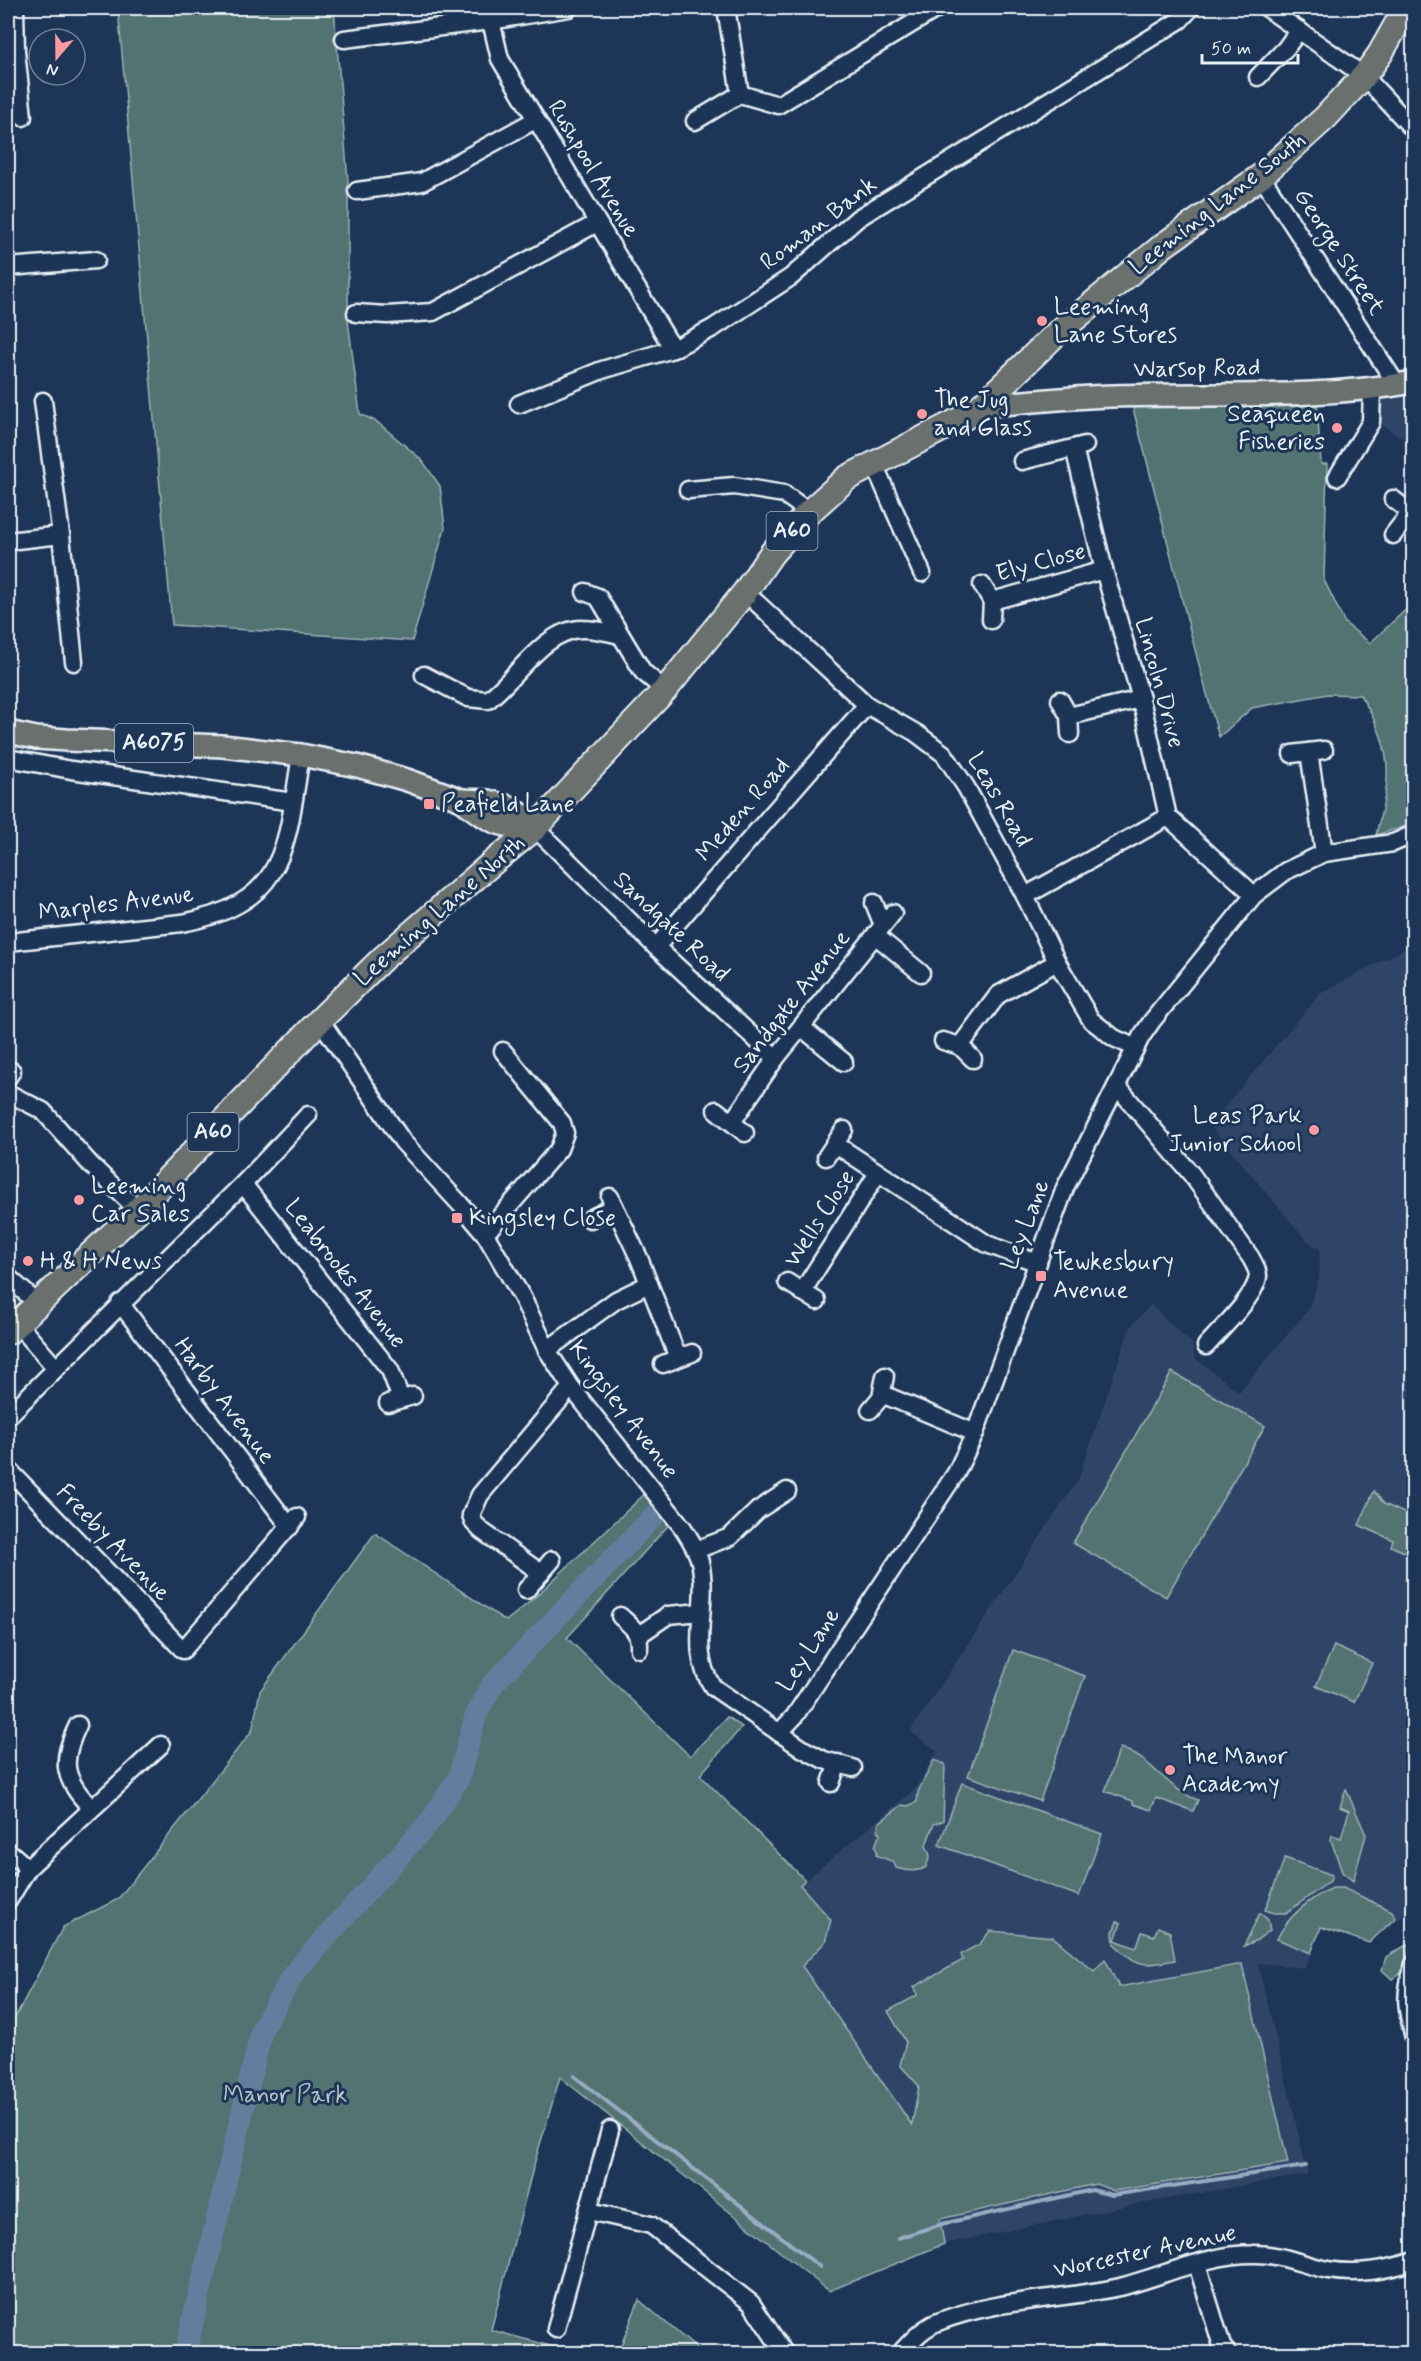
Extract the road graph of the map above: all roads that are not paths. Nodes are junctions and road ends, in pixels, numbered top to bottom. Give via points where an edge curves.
1 (15, 8) edge
2 (569, 8) edge
3 (726, 8) edge
4 (938, 8) edge
5 (1191, 8) edge
6 (1267, 8) edge
7 (1406, 8) edge
8 (489, 14) edge
9 (1299, 30) junction
10 (344, 39) dead end
11 (1364, 76) junction
12 (1258, 77) dead end
13 (740, 94) junction
14 (22, 117) dead end
15 (535, 120) junction
16 (694, 121) dead end
17 (1413, 130) edge
18 (1261, 176) junction
19 (357, 191) dead end
20 (597, 223) junction
21 (96, 260) dead end
22 (8, 267) edge
23 (356, 313) dead end
24 (673, 349) junction
25 (1405, 383) edge
26 (1372, 389) junction
27 (43, 402) dead end
28 (519, 404) dead end
29 (981, 406) junction
30 (1022, 460) dead end
31 (874, 464) junction
32 (1337, 477) dead end
33 (688, 490) dead end
34 (1394, 499) dead end
35 (1412, 510) edge
36 (809, 512) junction
37 (61, 535) junction
38 (1393, 535) dead end
39 (8, 541) edge
40 (1104, 570) junction
41 (922, 573) dead end
42 (982, 585) dead end
43 (585, 592) dead end
44 (745, 592) junction
45 (992, 601) junction
46 (991, 620) dead end
47 (620, 635) junction
48 (74, 662) dead end
49 (424, 675) dead end
50 (665, 690) junction
51 (1141, 699) junction
52 (1060, 700) dead end
53 (867, 705) junction
54 (1069, 716) junction
55 (8, 732) edge
56 (1070, 734) dead end
57 (1292, 754) dead end
58 (302, 755) junction
59 (8, 758) edge
60 (293, 802) junction
61 (1168, 817) junction
62 (535, 828) junction
63 (1413, 834) edge
64 (1324, 853) junction
65 (1254, 895) junction
66 (1025, 896) junction
67 (874, 903) dead end
68 (883, 924) junction
69 (8, 942) edge
70 (656, 947) junction
71 (1057, 962) junction
72 (921, 973) dead end
73 (320, 1020) junction
74 (801, 1027) junction
75 (1136, 1048) junction
76 (514, 1055) dead end
77 (776, 1058) junction
78 (973, 1059) dead end
79 (844, 1062) dead end
80 (1117, 1086) junction
81 (8, 1093) edge
82 (716, 1110) dead end
83 (308, 1115) dead end
84 (835, 1143) dead end
85 (878, 1173) junction
86 (243, 1184) junction
87 (138, 1210) junction
88 (590, 1219) dead end
89 (485, 1234) junction
90 (1038, 1263) junction
91 (8, 1277) edge
92 (787, 1282) dead end
93 (649, 1284) junction
94 (802, 1292) junction
95 (817, 1301) dead end
96 (120, 1303) junction
97 (38, 1304) junction
98 (12, 1328) edge
99 (1206, 1346) dead end
100 (547, 1350) junction
101 (678, 1358) dead end
102 (55, 1367) junction
103 (885, 1376) dead end
104 (571, 1387) junction
105 (882, 1394) junction
106 (401, 1399) dead end
107 (870, 1410) dead end
108 (8, 1416) edge
109 (975, 1433) junction
110 (8, 1469) edge
111 (788, 1491) dead end
112 (696, 1550) junction
113 (552, 1560) dead end
114 (541, 1573) junction
115 (526, 1590) dead end
116 (702, 1612) junction
117 (620, 1616) dead end
118 (183, 1650) joint
119 (78, 1725) dead end
120 (779, 1733) junction
121 (161, 1746) dead end
122 (831, 1783) dead end
123 (91, 1808) junction
124 (8, 1851) edge
125 (28, 1868) junction
126 (8, 1901) edge
127 (1413, 1964) edge
128 (1413, 2038) edge
129 (610, 2130) dead end
130 (589, 2211) junction
131 (1413, 2261) edge
132 (1197, 2264) junction
133 (556, 2329) dead end
134 (785, 2354) edge
135 (899, 2354) edge
136 (1228, 2354) edge

1 - 14 street
2 - 8 street
3 - 13 street
4 - 13 street via 778,105
5 - 24 street, Roman Bank via 1180,20 858,218 791,277
6 - 9 street
7 - 11 highway, Leeming Lane South / A60
8 - 10 street
8 - 15 street, Rushpool Avenue via 501,59
9 - 11 street
9 - 12 street
11 - 17 street
11 - 18 highway, Leeming Lane South / A60
13 - 16 street
15 - 19 street via 422,182
15 - 20 street, Rushpool Avenue
18 - 25 street, George Street
18 - 29 highway, Leeming Lane South / A60 via 1056,334
20 - 23 street via 432,312
20 - 24 street, Rushpool Avenue
21 - 22 street
24 - 28 street, Roman Bank via 602,370
25 - 26 main road, Warsop Road
26 - 29 main road, Warsop Road via 1310,394 1111,396
26 - 32 street via 1371,422
27 - 37 street
29 - 31 highway, Leeming Lane North / A60
30 - 40 street, Lincoln Drive via 1079,447
31 - 36 highway, Leeming Lane North / A60 via 847,478
31 - 41 street
33 - 36 street via 734,486 784,494
34 - 35 street
35 - 38 street
36 - 44 highway, Leeming Lane North / A60 via 772,553
37 - 39 street
37 - 48 street
40 - 45 street, Ely Close
40 - 51 street, Lincoln Drive
42 - 45 street
43 - 47 street via 598,597
44 - 50 highway, Leeming Lane North / A60
44 - 53 street, Leas Road
45 - 46 street
47 - 49 street via 583,628 557,636 488,700 468,698
47 - 50 street via 643,672
50 - 62 highway, Leeming Lane North / A60
51 - 54 street
51 - 61 street, Lincoln Drive
52 - 54 street
53 - 66 street, Leas Road via 933,745 954,766
53 - 70 street, Meden Road
54 - 56 street
55 - 58 main road, A6075 via 36,738 223,746
57 - 64 street via 1317,751
58 - 60 street, Marples Avenue
58 - 62 main road, A6075 via 407,780 462,800 507,806 526,817
59 - 60 street
60 - 69 street, Marples Avenue via 286,842 274,869 250,897 229,910 182,923
61 - 65 street
61 - 66 street
62 - 70 street, Sandgate Road
62 - 73 highway, Leeming Lane North / A60 via 382,959
63 - 64 street, Ley Lane via 1393,843
64 - 65 street, Ley Lane via 1286,871
65 - 75 street, Ley Lane via 1152,1021
66 - 71 street, Leas Road
67 - 68 street
68 - 72 street
68 - 74 street, Sandgate Avenue
70 - 77 street, Sandgate Road
71 - 75 street, Leas Road via 1092,1020 1114,1038
71 - 78 street via 998,995 951,1043
73 - 87 highway, Leeming Lane North / A60
73 - 89 street, Kingsley Avenue via 403,1142
74 - 77 street, Sandgate Avenue
74 - 79 street
75 - 80 street, Ley Lane
76 - 89 street via 565,1133 559,1149
77 - 82 street, Sandgate Avenue via 739,1128
80 - 90 street, Ley Lane via 1065,1188
80 - 99 street via 1192,1175 1258,1273 1248,1298
81 - 87 street via 43,1111 91,1166
83 - 86 street
84 - 85 street
85 - 90 street via 987,1244
85 - 94 street, Wells Close
86 - 96 street
86 - 106 street, Leabrooks Avenue via 390,1370
87 - 97 highway, Leeming Lane North / A60
88 - 93 street via 612,1202
89 - 100 street, Kingsley Avenue
90 - 109 street, Ley Lane
91 - 97 street
92 - 94 street, Wells Close
93 - 100 street via 616,1300
93 - 101 street
94 - 95 street, Wells Close
96 - 102 street
96 - 118 street, Harby Avenue via 293,1522
97 - 98 highway, Leeming Lane North / A60
98 - 102 street
100 - 104 street, Kingsley Avenue
102 - 108 street
103 - 105 street
104 - 112 street, Kingsley Avenue via 683,1528
104 - 114 street via 480,1495 471,1515 482,1531
105 - 107 street
105 - 109 street
109 - 120 street, Ley Lane via 956,1473 794,1717
110 - 118 street, Freeby Avenue
111 - 112 street via 758,1510 730,1537
112 - 116 street, Kingsley Avenue via 701,1564
113 - 114 street
114 - 115 street
116 - 117 street via 668,1615 639,1642 636,1630
116 - 120 street, Kingsley Avenue via 700,1646 705,1676 723,1696
119 - 123 street via 66,1763 69,1780
120 - 122 street, Kingsley Avenue via 824,1760 846,1766
121 - 123 street
123 - 125 street
124 - 125 street
125 - 126 street
127 - 128 street via 1406,1988
129 - 130 street
130 - 133 street
130 - 134 street via 651,2225 751,2303
131 - 132 street, Worcester Avenue via 1369,2271 1330,2270 1255,2254 1228,2255
132 - 135 street, Worcester Avenue via 1120,2287 988,2307 946,2319 922,2332
132 - 136 street via 1222,2346

